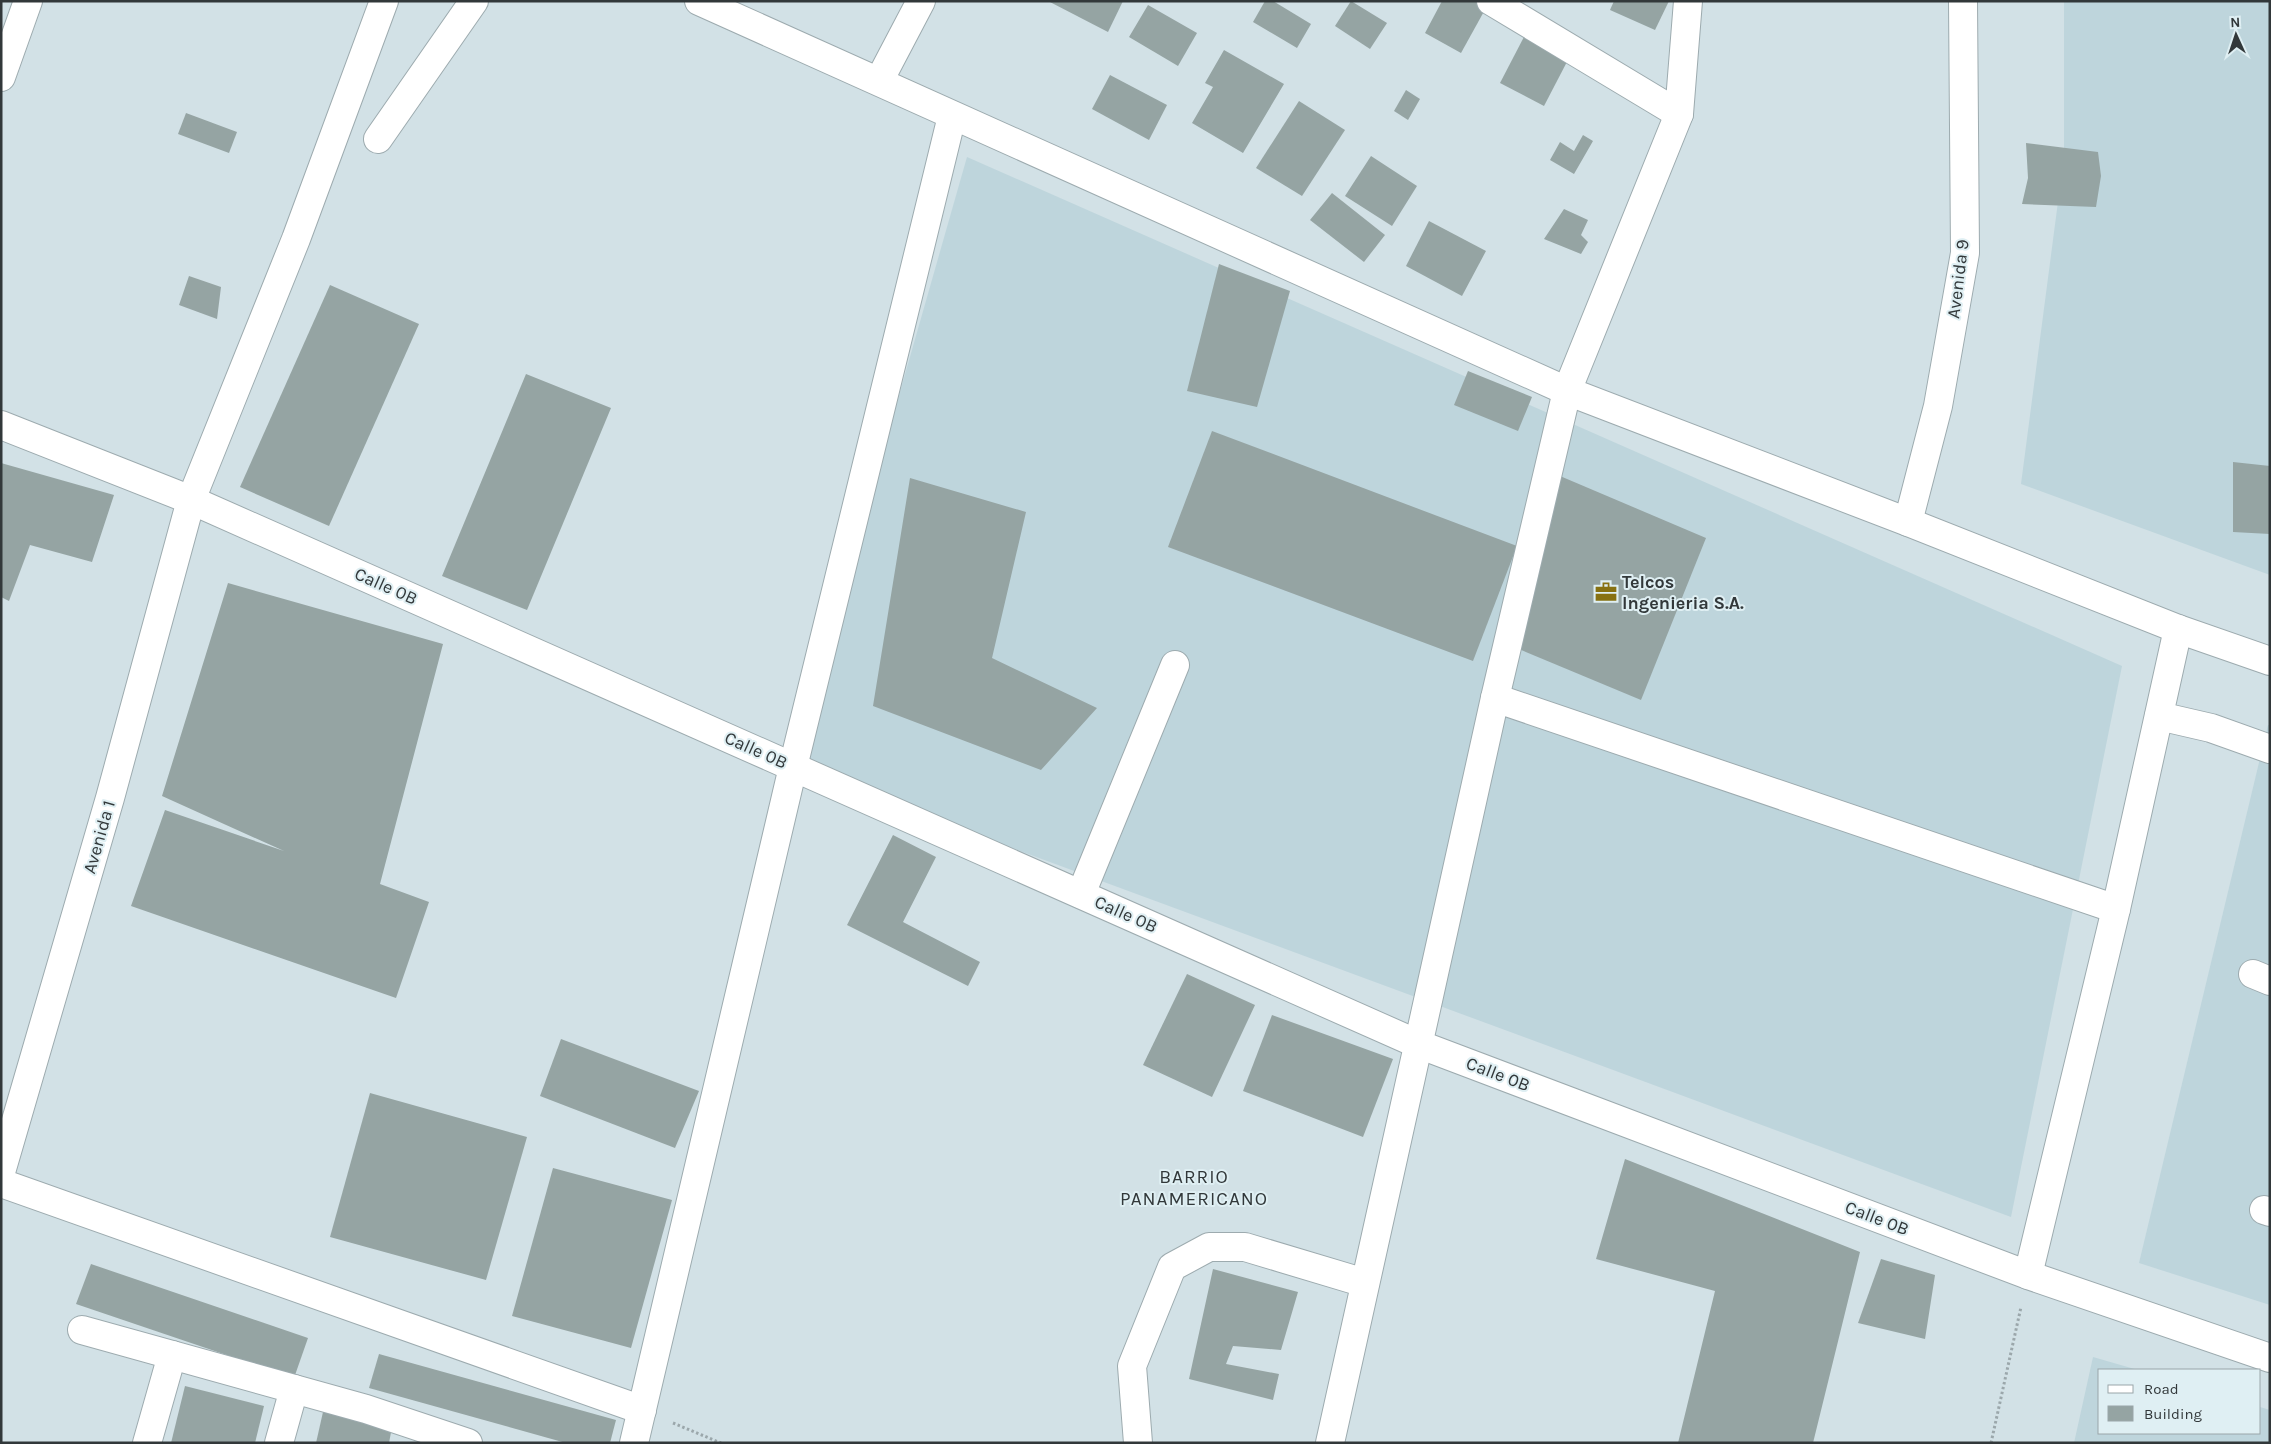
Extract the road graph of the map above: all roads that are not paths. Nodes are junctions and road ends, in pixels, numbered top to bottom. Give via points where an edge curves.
1 (28, 1) edge
2 (384, 1) edge
3 (474, 1) edge
4 (921, 1) edge
5 (1490, 1) edge
6 (1688, 1) edge
7 (1963, 1) edge
8 (706, 3) edge
9 (1, 77) edge
10 (879, 81) junction
11 (1679, 114) junction
12 (952, 116) junction
13 (378, 139) dead end
14 (1567, 391) junction
15 (1, 425) edge
16 (191, 500) junction
17 (1908, 522) junction
18 (2178, 629) junction
19 (2270, 661) edge
20 (1174, 665) dead end
21 (1496, 698) junction
22 (2159, 716) junction
23 (2270, 749) edge
24 (793, 767) junction
25 (1081, 894) junction
26 (2116, 909) junction
27 (1418, 1044) junction
28 (1, 1172) edge
29 (1, 1183) edge
30 (2028, 1275) junction
31 (1365, 1283) junction
32 (82, 1330) dead end
33 (172, 1355) junction
34 (2270, 1358) edge
35 (294, 1389) junction
36 (642, 1410) junction
37 (428, 1436) edge
38 (147, 1443) edge
39 (279, 1443) edge
40 (468, 1443) edge
41 (634, 1443) edge
42 (1138, 1443) edge
43 (1330, 1443) edge

1 - 9 street
2 - 16 street, Avenida 1 via 296,239
3 - 13 street
4 - 10 street
5 - 11 street
6 - 11 street
7 - 17 street, Avenida 9 via 1965,253 1938,406
8 - 10 street
10 - 12 street
11 - 14 street
12 - 14 street
12 - 24 street
14 - 17 street
14 - 21 street
15 - 16 street, Calle 0B
16 - 24 street, Calle 0B
16 - 28 street, Avenida 1 via 110,798
17 - 18 street
18 - 19 street
18 - 22 street
20 - 25 street
21 - 26 street
21 - 27 street
22 - 23 street via 2211,728
22 - 26 street
24 - 25 street, Calle 0B
24 - 36 street
25 - 27 street, Calle 0B
26 - 30 street
27 - 30 street, Calle 0B
27 - 31 street
29 - 36 street
30 - 34 street, Calle 0B
31 - 42 street via 1245,1247 1209,1247 1172,1267 1132,1366
31 - 43 street
32 - 33 street
33 - 35 street
33 - 38 street
35 - 37 street
35 - 39 street
36 - 41 street
37 - 40 street

